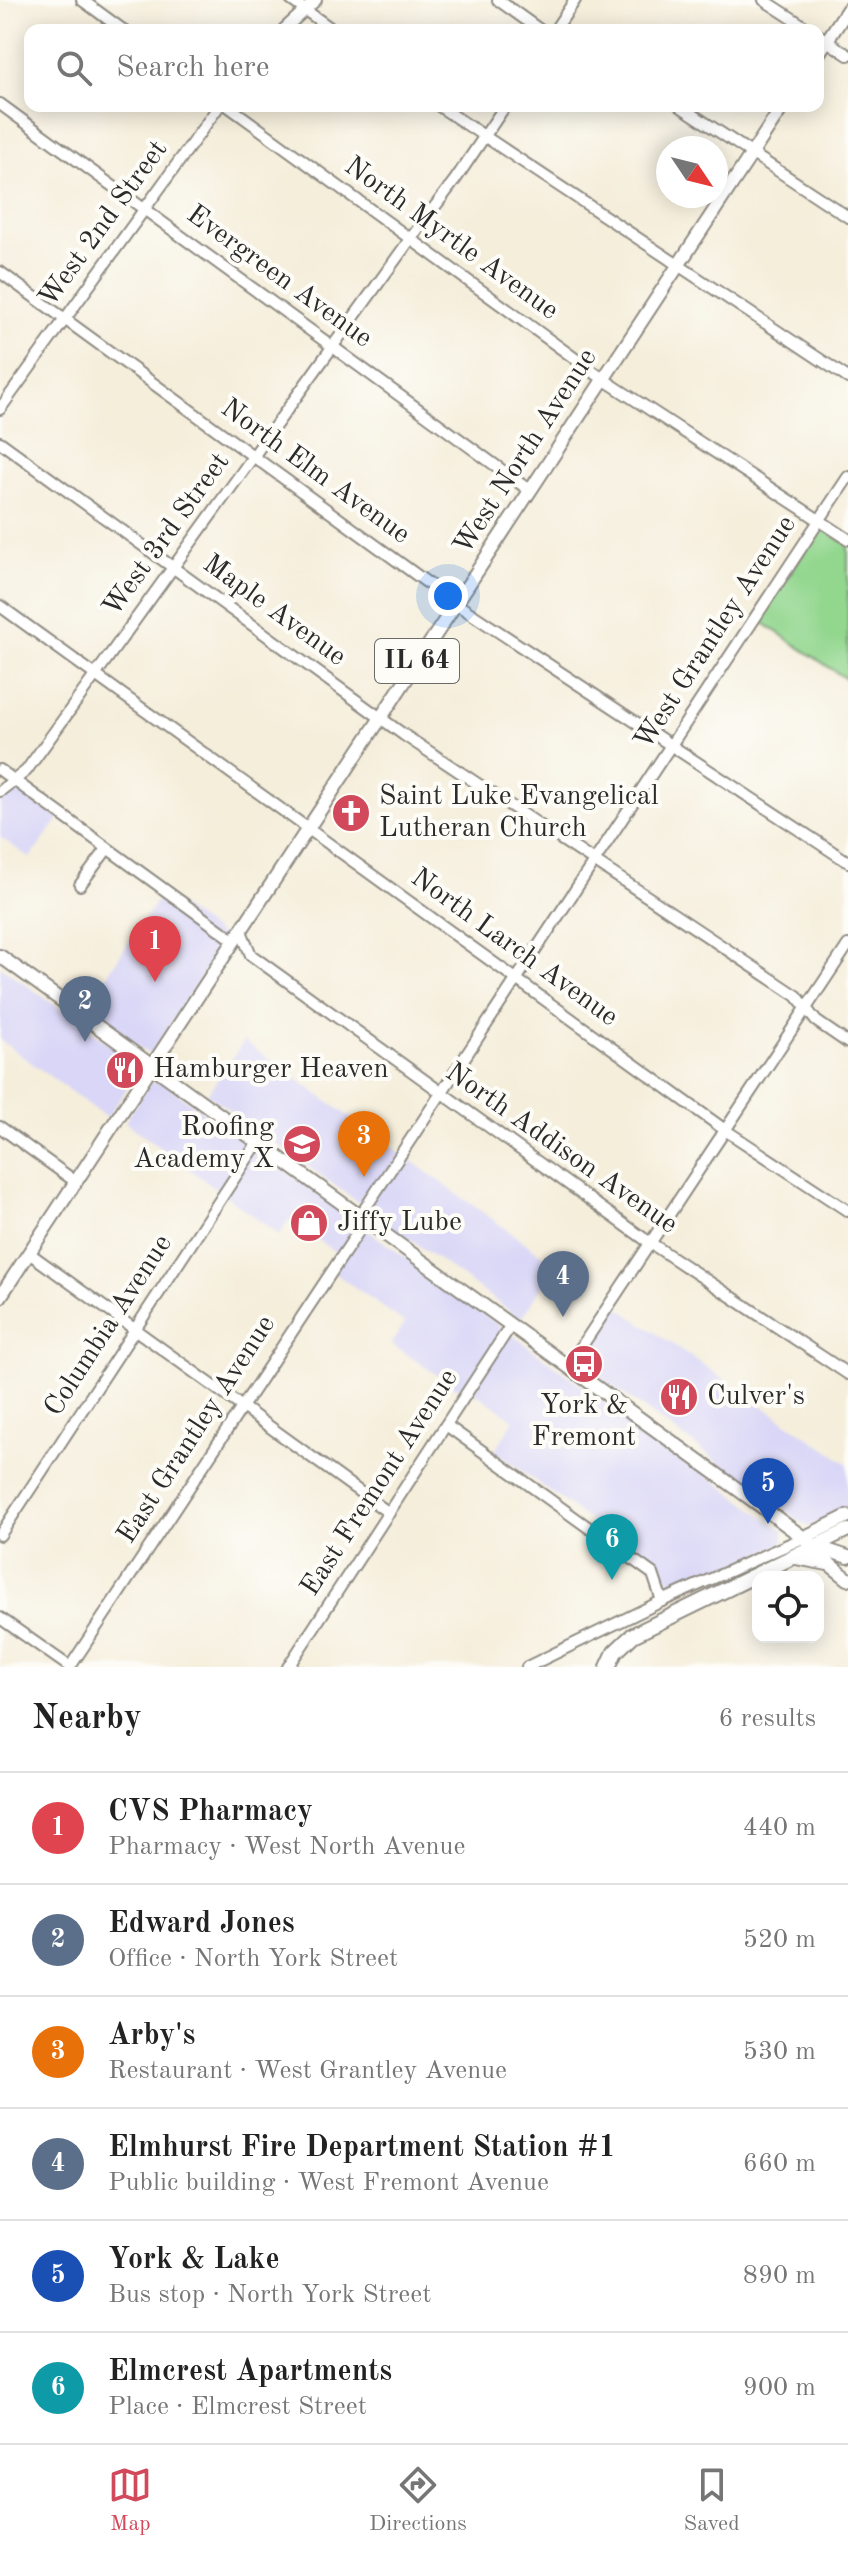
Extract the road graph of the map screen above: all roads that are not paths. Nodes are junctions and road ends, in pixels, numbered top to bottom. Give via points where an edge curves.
1 (82, 0) edge
2 (291, 0) edge
3 (316, 0) edge
4 (498, 0) edge
5 (575, 0) edge
6 (764, 0) edge
7 (848, 9) edge
8 (305, 10) junction
9 (115, 24) edge
10 (290, 24) edge
11 (325, 24) edge
12 (532, 24) edge
13 (562, 24) edge
14 (801, 24) edge
15 (824, 36) edge
16 (824, 39) edge
17 (848, 55) edge
18 (0, 104) edge
19 (215, 112) edge
20 (236, 112) edge
21 (448, 112) edge
22 (501, 112) edge
23 (689, 112) edge
24 (779, 112) edge
25 (485, 138) junction
26 (752, 153) junction
27 (144, 209) junction
28 (848, 217) edge
29 (411, 238) junction
30 (677, 266) junction
31 (0, 272) edge
32 (65, 319) junction
33 (333, 346) junction
34 (848, 378) edge
35 (603, 379) junction
36 (0, 409) edge
37 (0, 442) edge
38 (253, 457) junction
39 (848, 477) edge
40 (529, 490) junction
41 (820, 520) junction
42 (848, 539) edge
43 (173, 567) junction
44 (455, 603) junction
45 (0, 606) edge
46 (95, 675) junction
47 (379, 718) junction
48 (671, 745) junction
49 (0, 770) edge
50 (13, 780) junction
51 (0, 791) edge
52 (308, 829) junction
53 (107, 849) junction
54 (594, 862) junction
55 (848, 862) edge
56 (80, 885) dead end
57 (238, 936) junction
58 (848, 945) edge
59 (251, 955) junction
60 (0, 956) edge
61 (225, 956) junction
62 (516, 979) junction
63 (806, 1008) junction
64 (848, 1043) edge
65 (152, 1066) junction
66 (441, 1094) junction
67 (0, 1127) edge
68 (725, 1130) junction
69 (258, 1142) junction
70 (76, 1182) junction
71 (848, 1211) edge
72 (363, 1218) junction
73 (651, 1243) junction
74 (29, 1253) junction
75 (0, 1297) edge
76 (511, 1325) junction
77 (136, 1329) junction
78 (568, 1367) junction
79 (848, 1374) edge
80 (242, 1406) junction
81 (446, 1425) junction
82 (389, 1513) junction
83 (848, 1516) edge
84 (848, 1530) edge
85 (0, 1535) edge
86 (809, 1542) junction
87 (791, 1557) junction
88 (848, 1557) edge
89 (828, 1563) junction
90 (848, 1579) edge
91 (662, 1601) junction
92 (0, 1618) edge
93 (70, 1667) edge
94 (288, 1667) edge
95 (527, 1667) edge
96 (608, 1667) edge

1 - 9 street
2 - 8 street
3 - 8 street
4 - 12 street
5 - 13 street
6 - 14 street
7 - 15 main road
8 - 10 street
8 - 11 street
16 - 17 street
18 - 27 street, Evergreen Avenue
19 - 27 street, West 2nd Street
20 - 29 street, North Myrtle Avenue
21 - 25 street
22 - 25 street, West 3rd Street
23 - 26 street
24 - 26 main road, West North Avenue / IL 64
25 - 29 street, West 3rd Street
25 - 30 street
26 - 28 street
26 - 30 main road, West North Avenue / IL 64
27 - 32 street, West 2nd Street
27 - 33 street, Evergreen Avenue
29 - 33 street, West 3rd Street
29 - 35 street, North Myrtle Avenue
30 - 34 street
30 - 35 main road, West North Avenue / IL 64
31 - 32 street, North Elm Avenue
32 - 36 street, West 2nd Street
32 - 38 street, North Elm Avenue
33 - 38 street, West 3rd Street
33 - 40 street, Evergreen Avenue
35 - 40 main road, West North Avenue / IL 64
35 - 41 street, North Myrtle Avenue
37 - 43 street, Maple Avenue
38 - 43 street, West 3rd Street
38 - 44 street, North Elm Avenue
39 - 41 street, West Grantley Avenue
40 - 44 main road, West North Avenue / IL 64
41 - 42 street, North Myrtle Avenue
41 - 48 street, West Grantley Avenue
43 - 46 street, West 3rd Street
43 - 47 street, Maple Avenue
44 - 47 main road, West North Avenue / IL 64
44 - 48 street, North Elm Avenue
45 - 46 street, North Larch Avenue
46 - 50 street, West 3rd Street via 26,771
46 - 52 street, North Larch Avenue
47 - 52 main road, West North Avenue / IL 64
47 - 54 street, Maple Avenue
48 - 54 street, West Grantley Avenue
48 - 55 street, North Elm Avenue
49 - 50 street
50 - 51 street, West 3rd Street
50 - 53 street
52 - 57 main road, West North Avenue / IL 64
52 - 62 street, North Larch Avenue
53 - 56 street
53 - 57 street
54 - 62 street, West Grantley Avenue
54 - 63 street, Maple Avenue via 797,996
57 - 59 street
57 - 61 main road, West North Avenue / IL 64
58 - 63 street
59 - 61 street
59 - 66 street, North Addison Avenue
60 - 65 main road
61 - 65 main road, West North Avenue / IL 64
62 - 66 street, West Grantley Avenue
62 - 68 street, North Larch Avenue
63 - 64 street, Maple Avenue
63 - 68 street
65 - 69 main road
65 - 70 main road, IL 64
66 - 72 street, West Grantley Avenue
66 - 73 street, North Addison Avenue
67 - 70 street
68 - 71 street, North Larch Avenue
68 - 73 street
69 - 72 main road
69 - 77 street, Columbia Avenue
70 - 74 main road, IL 64
72 - 76 main road
72 - 80 street, East Grantley Avenue
73 - 78 street
73 - 79 street, North Addison Avenue
74 - 75 main road, IL 64
74 - 77 street
76 - 78 main road
76 - 81 street, East Fremont Avenue
77 - 80 street
77 - 85 street, Columbia Avenue
78 - 86 main road
80 - 82 street
80 - 93 street, East Grantley Avenue
81 - 82 street, East Fremont Avenue
81 - 91 street via 653,1574
82 - 94 street, East Fremont Avenue
83 - 86 main road
84 - 86 main road
86 - 87 highway
86 - 88 main road
86 - 89 main road
86 - 91 street
87 - 89 highway
87 - 96 highway via 633,1635
89 - 90 main road
91 - 95 street
92 - 93 street

